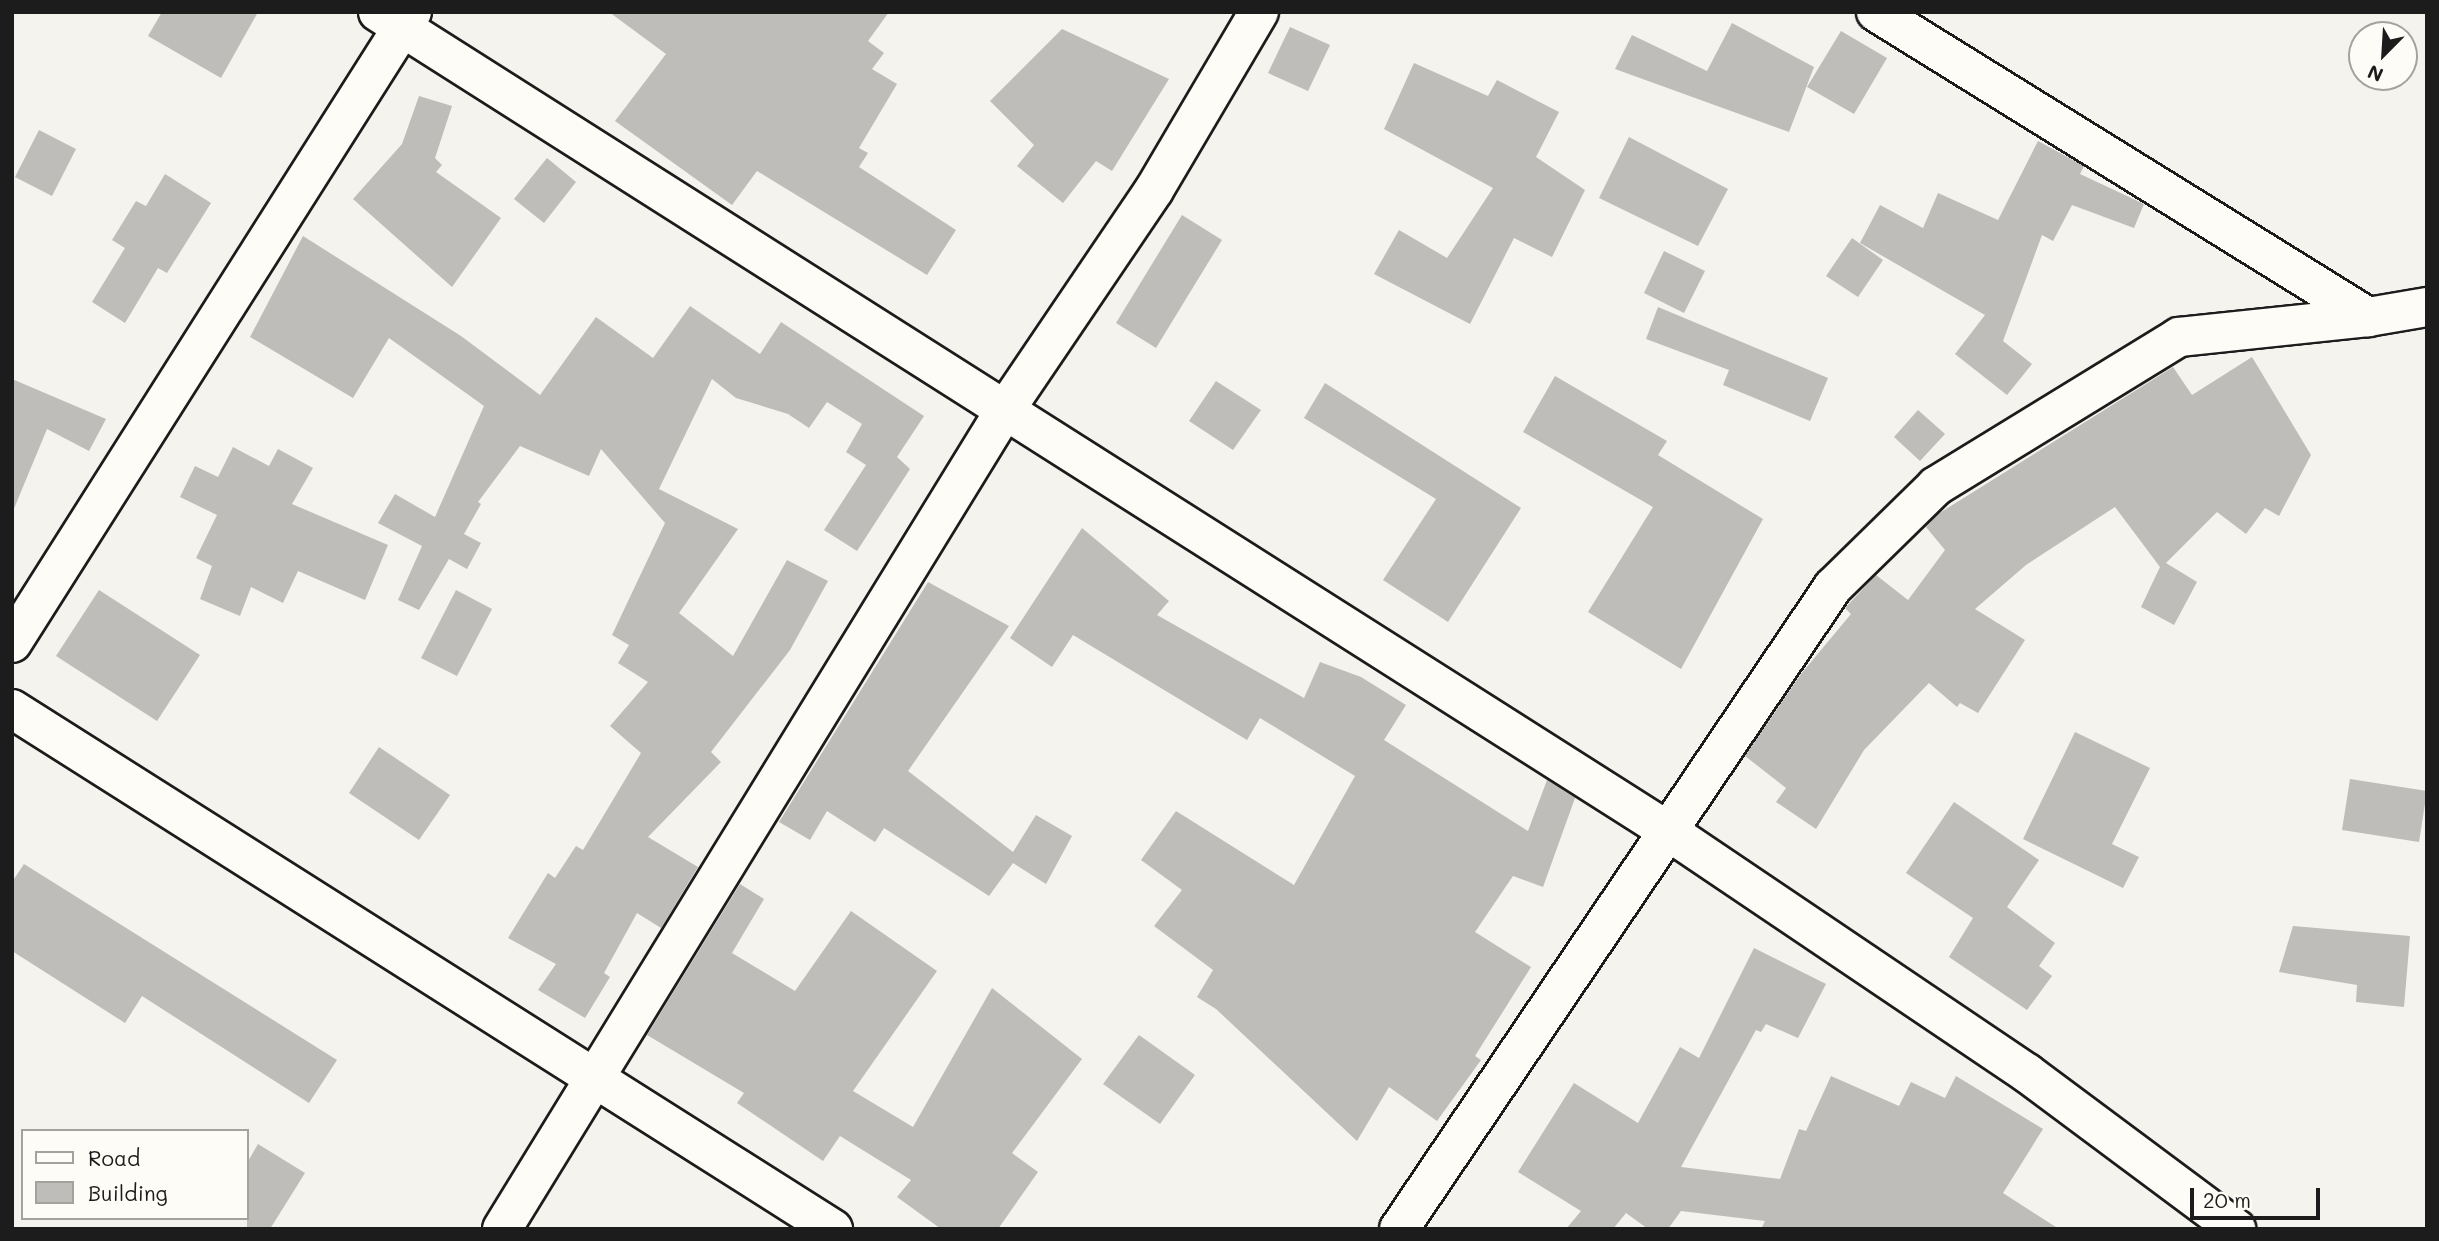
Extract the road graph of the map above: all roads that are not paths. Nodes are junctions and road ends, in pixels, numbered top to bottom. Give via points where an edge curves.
1 (1259, 12) edge
2 (1876, 12) edge
3 (397, 17) edge
4 (2427, 307) edge
5 (2368, 317) junction
6 (1003, 413) junction
7 (12, 643) edge
8 (12, 709) edge
9 (1668, 831) junction
10 (594, 1079) junction
11 (502, 1229) edge
12 (833, 1229) edge
13 (1399, 1229) edge
14 (2235, 1229) edge

1 - 6 street via 1154,190
2 - 5 street
3 - 6 street
3 - 7 street
4 - 5 street
5 - 9 street via 2179,337 1936,486 1833,587
6 - 9 street
6 - 10 street
8 - 10 street
9 - 13 street
9 - 14 street via 2027,1073
10 - 11 street
10 - 12 street

